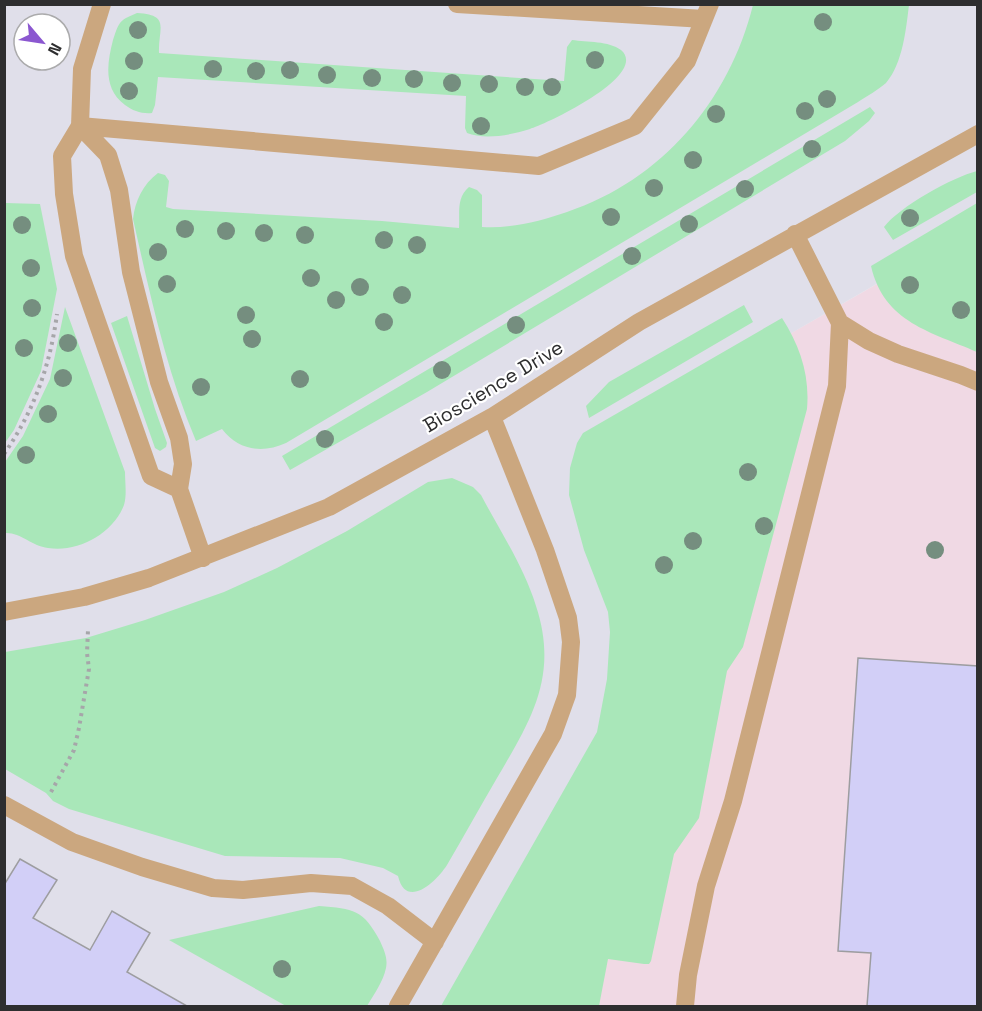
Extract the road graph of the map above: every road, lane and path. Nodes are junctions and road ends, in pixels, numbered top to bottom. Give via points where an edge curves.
1 (102, 4) edge
2 (457, 4) edge
3 (707, 12) edge
4 (80, 126) junction
5 (978, 134) edge
6 (795, 234) junction
7 (58, 311) dead end
8 (840, 323) junction
9 (978, 382) edge
10 (492, 417) junction
11 (4, 454) edge
12 (179, 489) junction
13 (203, 558) junction
14 (84, 597) junction
15 (4, 612) edge
16 (4, 805) edge
17 (36, 822) junction
18 (435, 942) junction
19 (398, 1006) edge
20 (685, 1006) edge

1 - 4 street via 82,69
2 - 3 street
3 - 4 street via 687,61 635,126 539,166
4 - 12 street via 108,155 119,190 131,272 159,382 179,438 183,464
4 - 12 street via 62,156 74,256 151,476
5 - 6 street, Bioscience Drive
6 - 8 street
6 - 10 street, Bioscience Drive via 639,322
7 - 11 path via 43,381 20,432
8 - 9 street via 898,354
8 - 20 street via 837,386 733,801 706,886
10 - 13 street, Bioscience Drive via 328,507
10 - 18 street via 568,618 567,695 553,734
12 - 13 street
13 - 14 street, Bioscience Drive
14 - 15 street, Bioscience Drive
14 - 17 path via 89,669 79,728 74,750
16 - 17 street
17 - 18 street via 72,842 213,888 243,890 311,882 352,886 388,906
18 - 19 street

